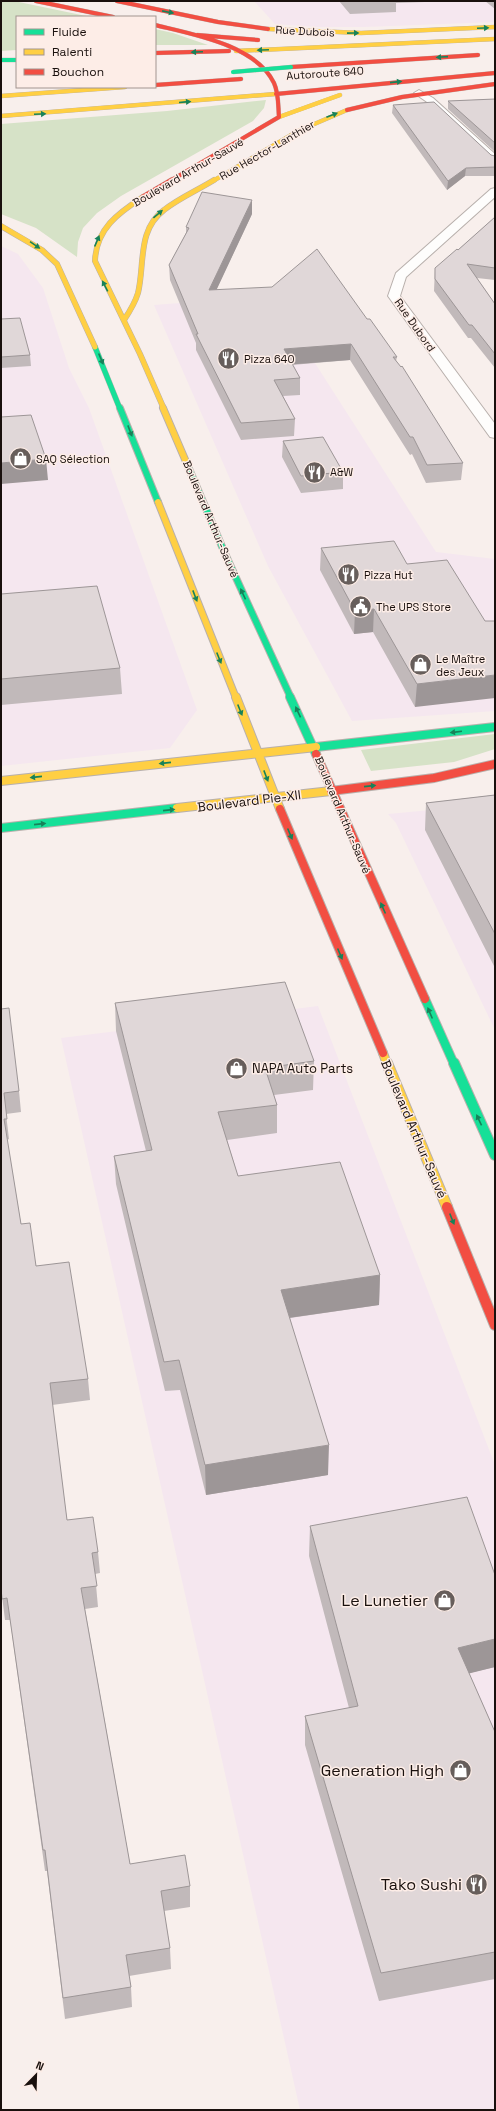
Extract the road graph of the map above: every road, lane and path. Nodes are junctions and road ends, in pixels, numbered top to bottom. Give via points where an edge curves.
1 (36, 1) edge
2 (116, 1) edge
3 (108, 16) edge
4 (156, 25) edge
5 (495, 27) edge
6 (197, 35) junction
7 (495, 39) edge
8 (389, 44) junction
9 (236, 51) junction
10 (156, 53) edge
11 (1, 60) edge
12 (16, 60) edge
13 (495, 73) edge
14 (156, 77) edge
15 (495, 84) edge
16 (156, 85) edge
17 (16, 86) edge
18 (357, 86) junction
19 (1, 88) edge
20 (111, 88) edge
21 (419, 93) junction
22 (276, 94) junction
23 (1, 96) edge
24 (1, 116) edge
25 (279, 118) junction
26 (495, 160) edge
27 (495, 191) edge
28 (1, 226) edge
29 (124, 320) junction
30 (495, 434) edge
31 (495, 727) edge
32 (314, 748) junction
33 (257, 753) junction
34 (495, 764) edge
35 (1, 781) edge
36 (331, 791) junction
37 (275, 798) junction
38 (1, 828) edge
39 (495, 1155) edge
40 (495, 1325) edge

1 - 3 main road
2 -> 5 main road, Rue Dubois via 243,26 289,31 354,33
4 - 6 main road
6 - 8 main road via 268,41
6 - 9 main road
7 - 8 main road
8 -> 9 main road
9 -> 10 main road
9 - 22 main road via 266,71
11 - 12 main road
18 -> 13 main road
16 -> 14 main road, Autoroute 640, bridge via 488,58 292,67
15 - 21 main road, Rue Hector-Lanthier
17 - 19 main road
18 - 22 main road
18 - 25 main road, Boulevard Arthur-Sauvé
20 - 23 main road
21 - 26 street via 430,100
29 -> 21 main road, Rue Hector-Lanthier via 135,303 145,233 156,215 321,120 363,105
24 -> 22 main road
22 - 25 main road
29 -> 25 main road, Boulevard Arthur-Sauvé via 100,277 94,258 98,238 104,229 138,200
27 - 30 street, Rue Dubord via 400,276 394,296
28 -> 33 main road, Boulevard Arthur-Sauvé via 42,250 61,270 119,402
32 -> 29 main road, Boulevard Arthur-Sauvé via 226,556
31 -> 32 main road
32 - 33 main road
32 - 36 main road, Boulevard Arthur-Sauvé
33 -> 35 main road
33 -> 37 main road, Boulevard Arthur-Sauvé
36 -> 34 main road, Boulevard Pie-XII via 446,777
36 - 37 main road, Boulevard Pie-XII
39 -> 36 main road, Boulevard Arthur-Sauvé
38 -> 37 main road, Boulevard Pie-XII
37 -> 40 main road, Boulevard Arthur-Sauvé

